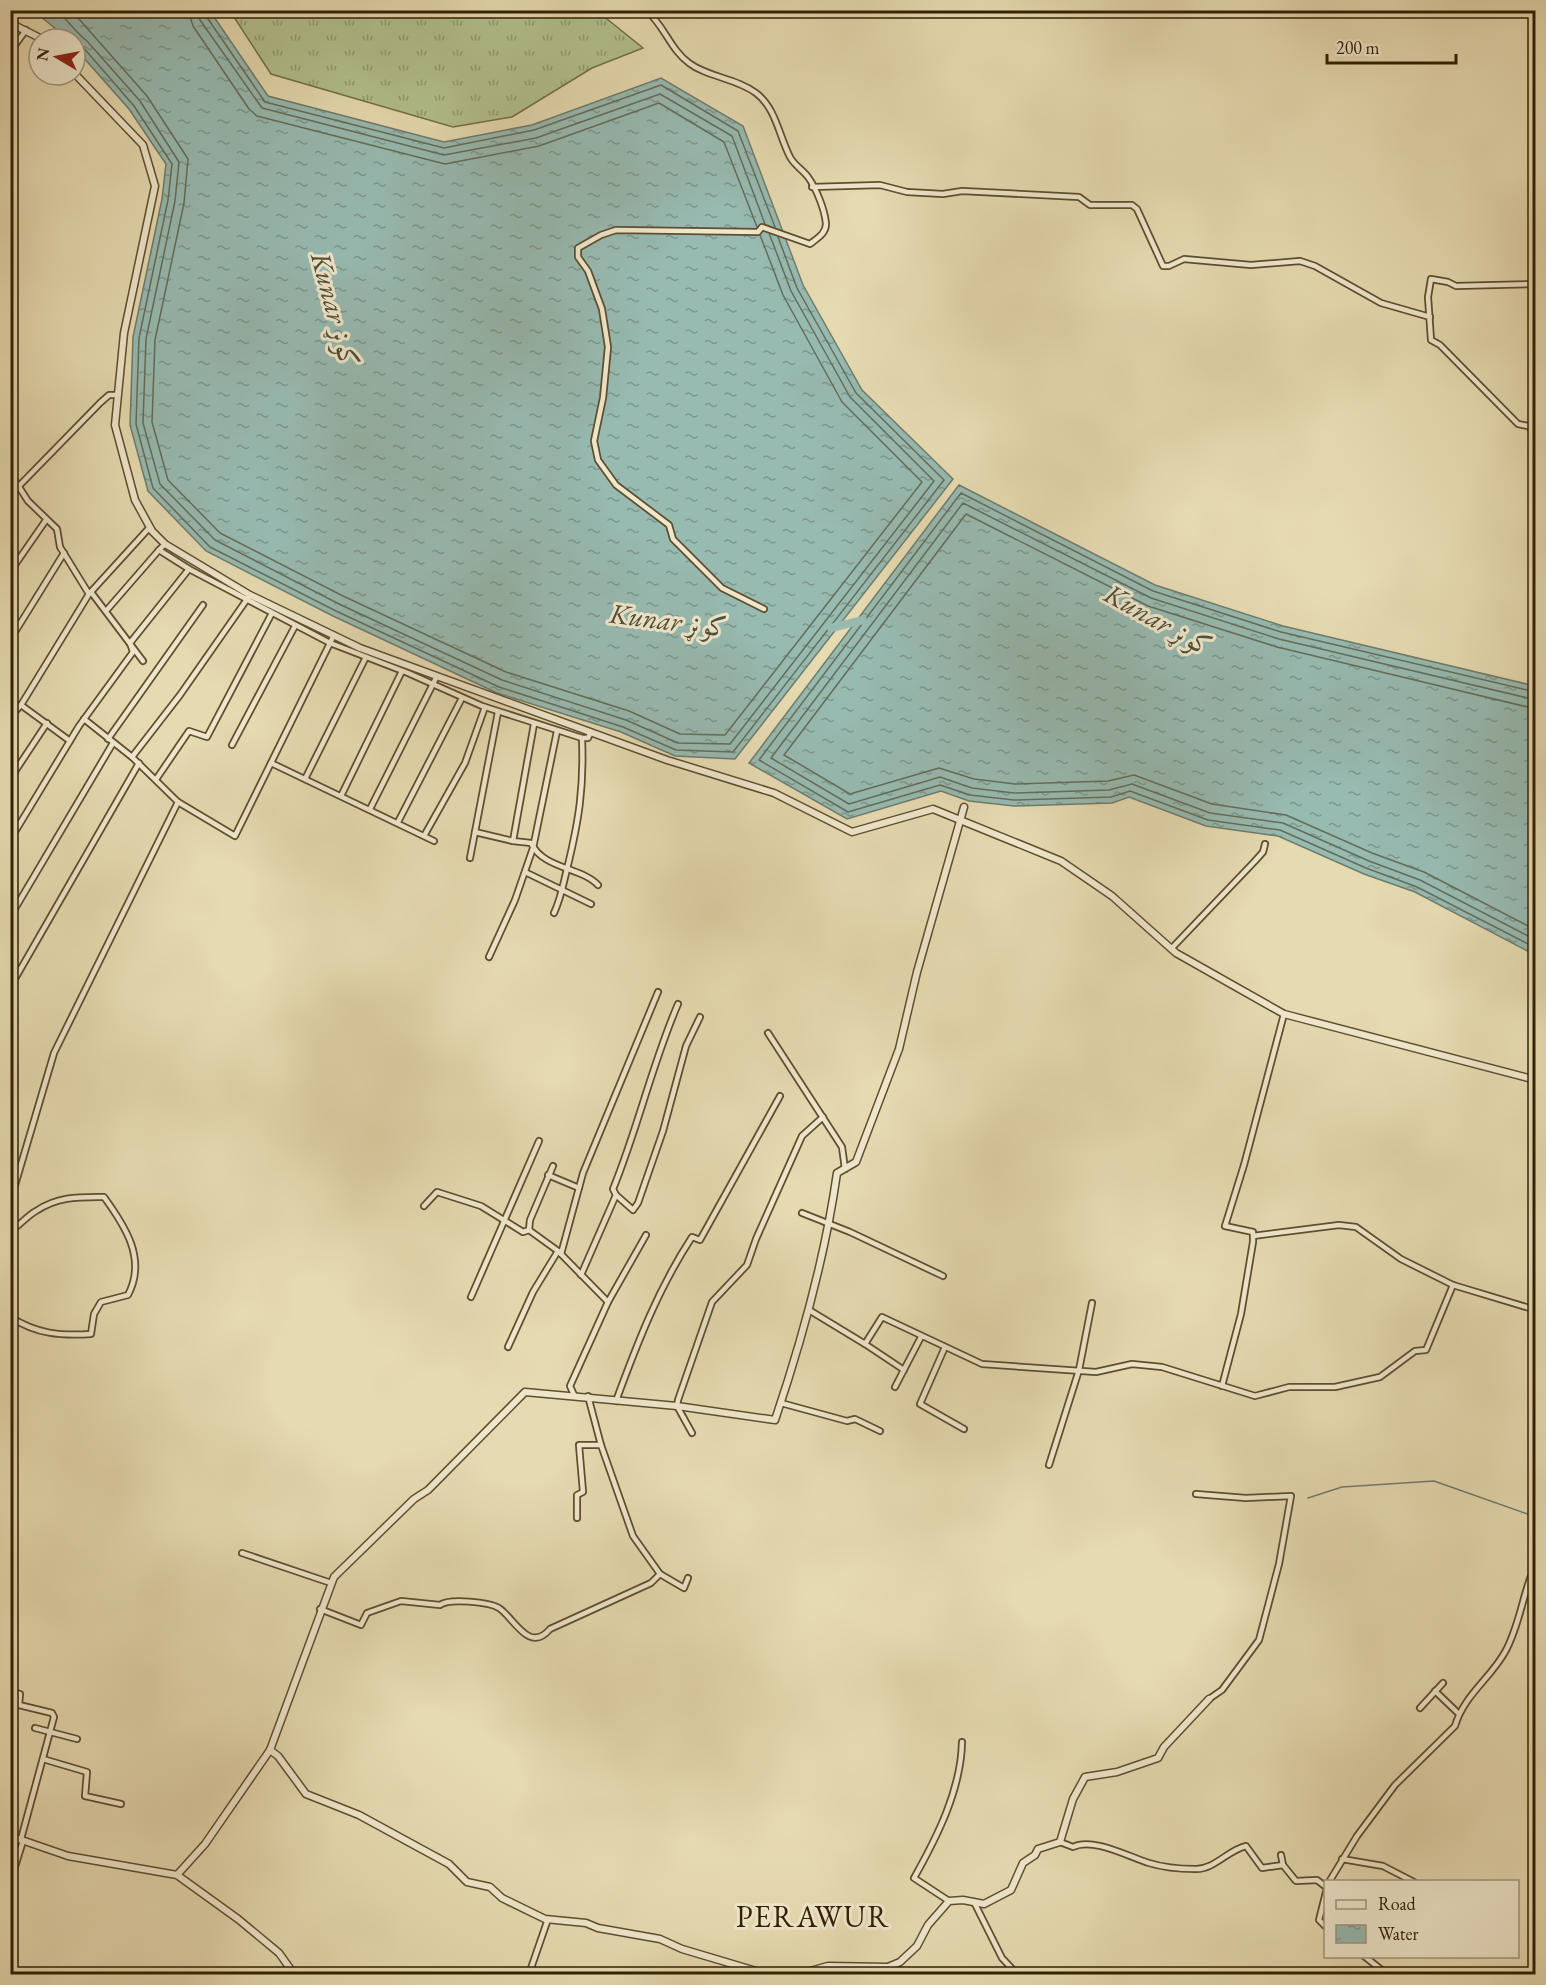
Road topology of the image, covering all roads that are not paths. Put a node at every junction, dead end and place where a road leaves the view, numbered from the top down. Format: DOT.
graph roads {
  1 [pos="646,10"];
  2 [pos="10,23"];
  3 [pos="26,30"];
  4 [pos="10,52"];
  5 [pos="87,87"];
  6 [pos="812,187"];
  7 [pos="1536,284"];
  8 [pos="1430,317"];
  9 [pos="118,394"];
  10 [pos="1536,434"];
  11 [pos="10,473"];
  12 [pos="18,487"];
  13 [pos="46,520"];
  14 [pos="150,527"];
  15 [pos="165,544"];
  16 [pos="159,550"];
  17 [pos="64,553"];
  18 [pos="189,569"];
  19 [pos="10,572"];
  20 [pos="90,593"];
  21 [pos="248,597"];
  22 [pos="203,606"];
  23 [pos="764,609"];
  24 [pos="106,611"];
  25 [pos="272,613"];
  26 [pos="295,626"];
  27 [pos="334,635"];
  28 [pos="10,640"];
  29 [pos="130,643"];
  30 [pos="330,644"];
  31 [pos="366,657"];
  32 [pos="143,661"];
  33 [pos="402,671"];
  34 [pos="437,676"];
  35 [pos="432,685"];
  36 [pos="462,698"];
  37 [pos="21,705"];
  38 [pos="485,707"];
  39 [pos="498,712"];
  40 [pos="10,717"];
  41 [pos="84,719"];
  42 [pos="47,723"];
  43 [pos="534,724"];
  44 [pos="556,730"];
  45 [pos="591,732"];
  46 [pos="582,738"];
  47 [pos="108,739"];
  48 [pos="70,741"];
  49 [pos="113,743"];
  50 [pos="232,745"];
  51 [pos="132,757"];
  52 [pos="271,763"];
  53 [pos="139,764"];
  54 [pos="156,778"];
  55 [pos="10,779"];
  56 [pos="305,779"];
  57 [pos="341,796"];
  58 [pos="178,802"];
  59 [pos="964,807"];
  60 [pos="370,809"];
  61 [pos="960,820"];
  62 [pos="398,822"];
  63 [pos="475,832"];
  64 [pos="424,836"];
  65 [pos="10,840"];
  66 [pos="434,841"];
  67 [pos="513,841"];
  68 [pos="1265,843"];
  69 [pos="533,848"];
  70 [pos="470,858"];
  71 [pos="567,870"];
  72 [pos="525,872"];
  73 [pos="598,885"];
  74 [pos="564,890"];
  75 [pos="591,904"];
  76 [pos="554,913"];
  77 [pos="10,917"];
  78 [pos="1171,949"];
  79 [pos="489,957"];
  80 [pos="16,977"];
  81 [pos="658,992"];
  82 [pos="678,1004"];
  83 [pos="1284,1014"];
  84 [pos="700,1017"];
  85 [pos="768,1033"];
  86 [pos="1536,1080"];
  87 [pos="780,1096"];
  88 [pos="823,1117"];
  89 [pos="539,1141"];
  90 [pos="553,1166"];
  91 [pos="845,1169"];
  92 [pos="548,1175"];
  93 [pos="579,1188"];
  94 [pos="616,1195"];
  95 [pos="10,1202"];
  96 [pos="424,1206"];
  97 [pos="802,1213"];
  98 [pos="504,1222"];
  99 [pos="830,1223"];
  100 [pos="529,1230"];
  101 [pos="10,1232"];
  102 [pos="646,1235"];
  103 [pos="1253,1236"];
  104 [pos="559,1252"];
  105 [pos="580,1275"];
  106 [pos="943,1276"];
  107 [pos="1453,1285"];
  108 [pos="471,1297"];
  109 [pos="608,1302"];
  110 [pos="1092,1303"];
  111 [pos="808,1310"];
  112 [pos="1536,1310"];
  113 [pos="10,1317"];
  114 [pos="921,1337"];
  115 [pos="865,1344"];
  116 [pos="508,1347"];
  117 [pos="945,1347"];
  118 [pos="904,1370"];
  119 [pos="1079,1370"];
  120 [pos="1222,1386"];
  121 [pos="895,1387"];
  122 [pos="574,1395"];
  123 [pos="588,1396"];
  124 [pos="616,1401"];
  125 [pos="781,1403"];
  126 [pos="677,1406"];
  127 [pos="964,1429"];
  128 [pos="880,1431"];
  129 [pos="692,1433"];
  130 [pos="601,1445"];
  131 [pos="1049,1465"];
  132 [pos="1196,1494"];
  133 [pos="577,1518"];
  134 [pos="242,1552"];
  135 [pos="660,1574"];
  136 [pos="1531,1576"];
  137 [pos="688,1578"];
  138 [pos="331,1583"];
  139 [pos="320,1609"];
  140 [pos="1443,1683"];
  141 [pos="10,1690"];
  142 [pos="1435,1691"];
  143 [pos="1209,1699"];
  144 [pos="1420,1708"];
  145 [pos="1459,1714"];
  146 [pos="34,1728"];
  147 [pos="51,1731"];
  148 [pos="77,1739"];
  149 [pos="962,1742"];
  150 [pos="270,1750"];
  151 [pos="43,1759"];
  152 [pos="121,1804"];
  153 [pos="10,1836"];
  154 [pos="22,1840"];
  155 [pos="1060,1842"];
  156 [pos="1281,1855"];
  157 [pos="1342,1859"];
  158 [pos="1284,1865"];
  159 [pos="14,1870"];
  160 [pos="177,1875"];
  161 [pos="1330,1880"];
  162 [pos="1412,1880"];
  163 [pos="1324,1886"];
  164 [pos="949,1901"];
  165 [pos="1324,1901"];
  166 [pos="974,1902"];
  167 [pos="548,1919"];
  168 [pos="1324,1926"];
  169 [pos="1367,1958"];
  170 [pos="1383,1971"];
  171 [pos="294,1974"];
  172 [pos="530,1974"];
  173 [pos="766,1974"];
  174 [pos="800,1974"];
  175 [pos="1017,1974"];
  1 -- 6 [label="street"];
  2 -- 3 [label="street"];
  3 -- 4 [label="street"];
  5 -- 9 [label="street"];
  6 -- 8 [label="street"];
  6 -- 23 [label="street"];
  7 -- 8 [label="street"];
  8 -- 10 [label="street"];
  9 -- 12 [label="street"];
  9 -- 14 [label="street"];
  11 -- 12 [label="street"];
  12 -- 13 [label="street"];
  13 -- 17 [label="street"];
  13 -- 19 [label="street"];
  14 -- 15 [label="street"];
  14 -- 20 [label="street"];
  15 -- 16 [label="street"];
  15 -- 21 [label="street"];
  16 -- 18 [label="street"];
  16 -- 24 [label="street"];
  17 -- 20 [label="street"];
  17 -- 28 [label="street"];
  18 -- 21 [label="street"];
  18 -- 29 [label="street"];
  20 -- 24 [label="street"];
  20 -- 37 [label="street"];
  21 -- 25 [label="street"];
  21 -- 27 [label="street"];
  21 -- 51 [label="street"];
  22 -- 47 [label="street"];
  24 -- 29 [label="street"];
  25 -- 26 [label="street"];
  25 -- 54 [label="street"];
  26 -- 30 [label="street"];
  26 -- 50 [label="street"];
  27 -- 30 [label="street"];
  27 -- 34 [label="street"];
  29 -- 32 [label="street"];
  29 -- 41 [label="street"];
  30 -- 31 [label="street"];
  30 -- 52 [label="street"];
  31 -- 33 [label="street"];
  31 -- 56 [label="street"];
  33 -- 35 [label="street"];
  33 -- 57 [label="street"];
  34 -- 35 [label="street"];
  34 -- 45 [label="street"];
  35 -- 36 [label="street"];
  35 -- 60 [label="street"];
  36 -- 38 [label="street"];
  36 -- 62 [label="street"];
  37 -- 40 [label="street"];
  37 -- 42 [label="street"];
  38 -- 39 [label="street"];
  38 -- 64 [label="street"];
  39 -- 43 [label="street"];
  39 -- 63 [label="street"];
  41 -- 47 [label="street"];
  41 -- 48 [label="street"];
  42 -- 48 [label="street"];
  42 -- 55 [label="street"];
  43 -- 44 [label="street"];
  43 -- 67 [label="street"];
  44 -- 46 [label="street"];
  44 -- 69 [label="street"];
  45 -- 46 [label="street"];
  45 -- 61 [label="street"];
  46 -- 71 [label="street"];
  47 -- 49 [label="street"];
  48 -- 65 [label="street"];
  49 -- 51 [label="street"];
  49 -- 77 [label="street"];
  51 -- 53 [label="street"];
  52 -- 56 [label="street"];
  52 -- 58 [label="street"];
  53 -- 54 [label="street"];
  53 -- 80 [label="street"];
  54 -- 58 [label="street"];
  56 -- 57 [label="street"];
  57 -- 60 [label="street"];
  58 -- 95 [label="street"];
  59 -- 61 [label="street"];
  60 -- 62 [label="street"];
  61 -- 78 [label="street"];
  61 -- 91 [label="street"];
  62 -- 64 [label="street"];
  63 -- 67 [label="street"];
  63 -- 70 [label="street"];
  64 -- 66 [label="street"];
  67 -- 69 [label="street"];
  68 -- 78 [label="street"];
  69 -- 71 [label="street"];
  69 -- 72 [label="street"];
  71 -- 73 [label="street"];
  71 -- 74 [label="street"];
  72 -- 74 [label="street"];
  72 -- 79 [label="street"];
  74 -- 75 [label="street"];
  74 -- 76 [label="street"];
  78 -- 83 [label="street"];
  81 -- 93 [label="street"];
  82 -- 94 [label="street"];
  83 -- 86 [label="street"];
  83 -- 103 [label="street"];
  84 -- 94 [label="street"];
  85 -- 88 [label="street"];
  87 -- 124 [label="street"];
  88 -- 91 [label="street"];
  88 -- 126 [label="street"];
  89 -- 98 [label="street"];
  90 -- 92 [label="street"];
  91 -- 99 [label="street"];
  92 -- 93 [label="street"];
  92 -- 100 [label="street"];
  93 -- 104 [label="street"];
  94 -- 105 [label="street"];
  96 -- 98 [label="street"];
  97 -- 99 [label="street"];
  98 -- 100 [label="street"];
  98 -- 108 [label="street"];
  99 -- 106 [label="street"];
  99 -- 111 [label="street"];
  100 -- 104 [label="street"];
  101 -- 113 [label="street"];
  102 -- 109 [label="street"];
  103 -- 107 [label="street"];
  103 -- 120 [label="street"];
  104 -- 105 [label="street"];
  104 -- 116 [label="street"];
  105 -- 109 [label="street"];
  107 -- 112 [label="street"];
  107 -- 120 [label="street"];
  109 -- 122 [label="street"];
  110 -- 119 [label="street"];
  111 -- 115 [label="street"];
  111 -- 125 [label="street"];
  114 -- 115 [label="street"];
  114 -- 117 [label="street"];
  114 -- 118 [label="street"];
  115 -- 118 [label="street"];
  117 -- 119 [label="street"];
  117 -- 127 [label="street"];
  118 -- 121 [label="street"];
  119 -- 120 [label="street"];
  119 -- 131 [label="street"];
  122 -- 123 [label="street"];
  122 -- 138 [label="street"];
  123 -- 124 [label="street"];
  123 -- 130 [label="street"];
  124 -- 126 [label="street"];
  125 -- 126 [label="street"];
  125 -- 128 [label="street"];
  126 -- 129 [label="street"];
  130 -- 133 [label="street"];
  130 -- 135 [label="street"];
  132 -- 143 [label="street"];
  134 -- 138 [label="street"];
  135 -- 137 [label="street"];
  135 -- 139 [label="street"];
  136 -- 145 [label="street"];
  138 -- 139 [label="street"];
  139 -- 150 [label="street"];
  140 -- 142 [label="street"];
  141 -- 147 [label="street"];
  142 -- 144 [label="street"];
  142 -- 145 [label="street"];
  143 -- 155 [label="street"];
  145 -- 157 [label="street"];
  146 -- 147 [label="street"];
  147 -- 148 [label="street"];
  147 -- 151 [label="street"];
  149 -- 164 [label="street"];
  150 -- 160 [label="street"];
  150 -- 167 [label="street"];
  151 -- 152 [label="street"];
  151 -- 154 [label="street"];
  153 -- 154 [label="street"];
  154 -- 159 [label="street"];
  154 -- 160 [label="street"];
  155 -- 158 [label="street"];
  155 -- 166 [label="street"];
  156 -- 158 [label="street"];
  157 -- 161 [label="street"];
  157 -- 162 [label="street"];
  158 -- 163 [label="street"];
  160 -- 171 [label="street"];
  164 -- 166 [label="street"];
  164 -- 174 [label="street"];
  165 -- 168 [label="street"];
  166 -- 175 [label="street"];
  167 -- 172 [label="street"];
  167 -- 173 [label="street"];
  169 -- 170 [label="street"];
}
